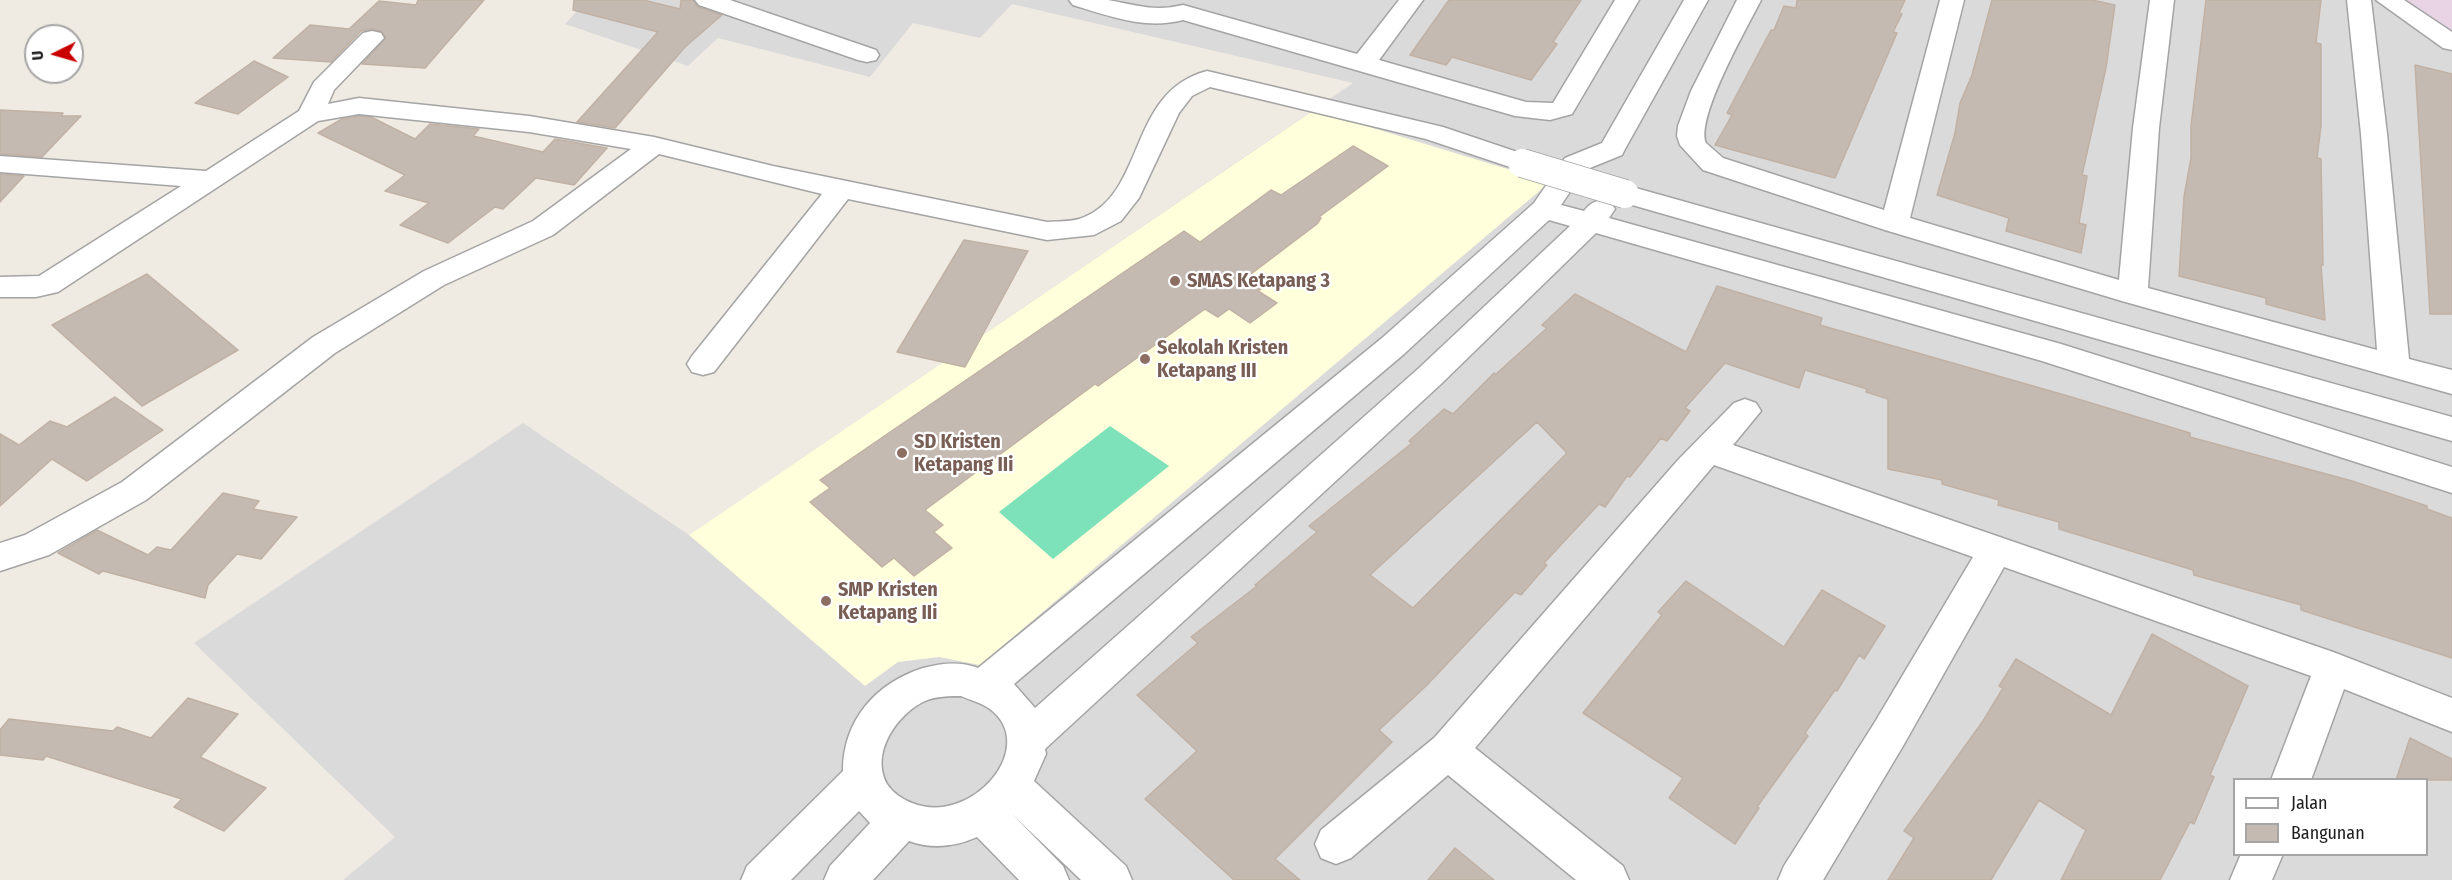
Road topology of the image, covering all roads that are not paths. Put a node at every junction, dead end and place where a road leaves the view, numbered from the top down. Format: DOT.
graph roads {
  1 [pos="707,0"];
  2 [pos="1081,0"];
  3 [pos="1411,0"];
  4 [pos="1627,0"];
  5 [pos="1696,0"];
  6 [pos="1749,0"];
  7 [pos="1952,0"];
  8 [pos="2161,0"];
  9 [pos="2359,0"];
  10 [pos="2388,0"];
  11 [pos="1189,6"];
  12 [pos="372,38"];
  13 [pos="2452,43"];
  14 [pos="867,55"];
  15 [pos="1363,64"];
  16 [pos="310,115"];
  17 [pos="654,145"];
  18 [pos="1612,149"];
  19 [pos="0,164"];
  20 [pos="211,180"];
  21 [pos="842,188"];
  22 [pos="1544,209"];
  23 [pos="1590,223"];
  24 [pos="1895,223"];
  25 [pos="0,287"];
  26 [pos="2133,294"];
  27 [pos="703,364"];
  28 [pos="2394,366"];
  29 [pos="2452,382"];
  30 [pos="1745,411"];
  31 [pos="2452,429"];
  32 [pos="1710,450"];
  33 [pos="2452,480"];
  34 [pos="1996,549"];
  35 [pos="0,557"];
  36 [pos="2333,668"];
  37 [pos="987,684"];
  38 [pos="2452,714"];
  39 [pos="1027,740"];
  40 [pos="1448,752"];
  41 [pos="2292,778"];
  42 [pos="863,779"];
  43 [pos="1013,788"];
  44 [pos="983,814"];
  45 [pos="900,821"];
  46 [pos="1336,844"];
  47 [pos="2262,856"];
  48 [pos="762,880"];
  49 [pos="845,880"];
  50 [pos="1048,880"];
  51 [pos="1111,880"];
  52 [pos="1608,880"];
  53 [pos="1799,880"];
  54 [pos="2252,880"];
  1 -- 14 [label="street"];
  2 -- 11 [label="street"];
  3 -- 15 [label="street"];
  4 -- 15 [label="street"];
  5 -- 18 [label="street"];
  6 -- 24 [label="street"];
  7 -- 24 [label="street"];
  8 -- 26 [label="street"];
  9 -- 28 [label="street"];
  10 -- 13 [label="street"];
  11 -- 15 [label="street"];
  12 -- 16 [label="street"];
  16 -- 17 [label="street"];
  16 -- 20 [label="street"];
  17 -- 21 [label="street"];
  17 -- 35 [label="street"];
  18 -- 22 [label="street"];
  18 -- 23 [label="street"];
  19 -- 20 [label="street"];
  20 -- 25 [label="street"];
  21 -- 27 [label="street"];
  21 -- 31 [label="street, bridge"];
  22 -- 23 [label="street"];
  22 -- 37 [label="street"];
  23 -- 33 [label="street"];
  23 -- 39 [label="street"];
  24 -- 26 [label="street"];
  26 -- 28 [label="street"];
  28 -- 29 [label="street"];
  30 -- 32 [label="street"];
  32 -- 34 [label="street"];
  32 -- 40 [label="street"];
  34 -- 36 [label="street"];
  34 -- 53 [label="street"];
  36 -- 38 [label="street"];
  36 -- 41 [label="street"];
  37 -- 39 [label="street"];
  37 -- 42 [label="street"];
  39 -- 43 [label="street"];
  40 -- 46 [label="street"];
  40 -- 52 [label="street"];
  42 -- 45 [label="street"];
  42 -- 48 [label="street"];
  43 -- 44 [label="street"];
  43 -- 51 [label="street"];
  44 -- 45 [label="street"];
  44 -- 50 [label="street"];
  45 -- 49 [label="street"];
  47 -- 54 [label="street"];
}
